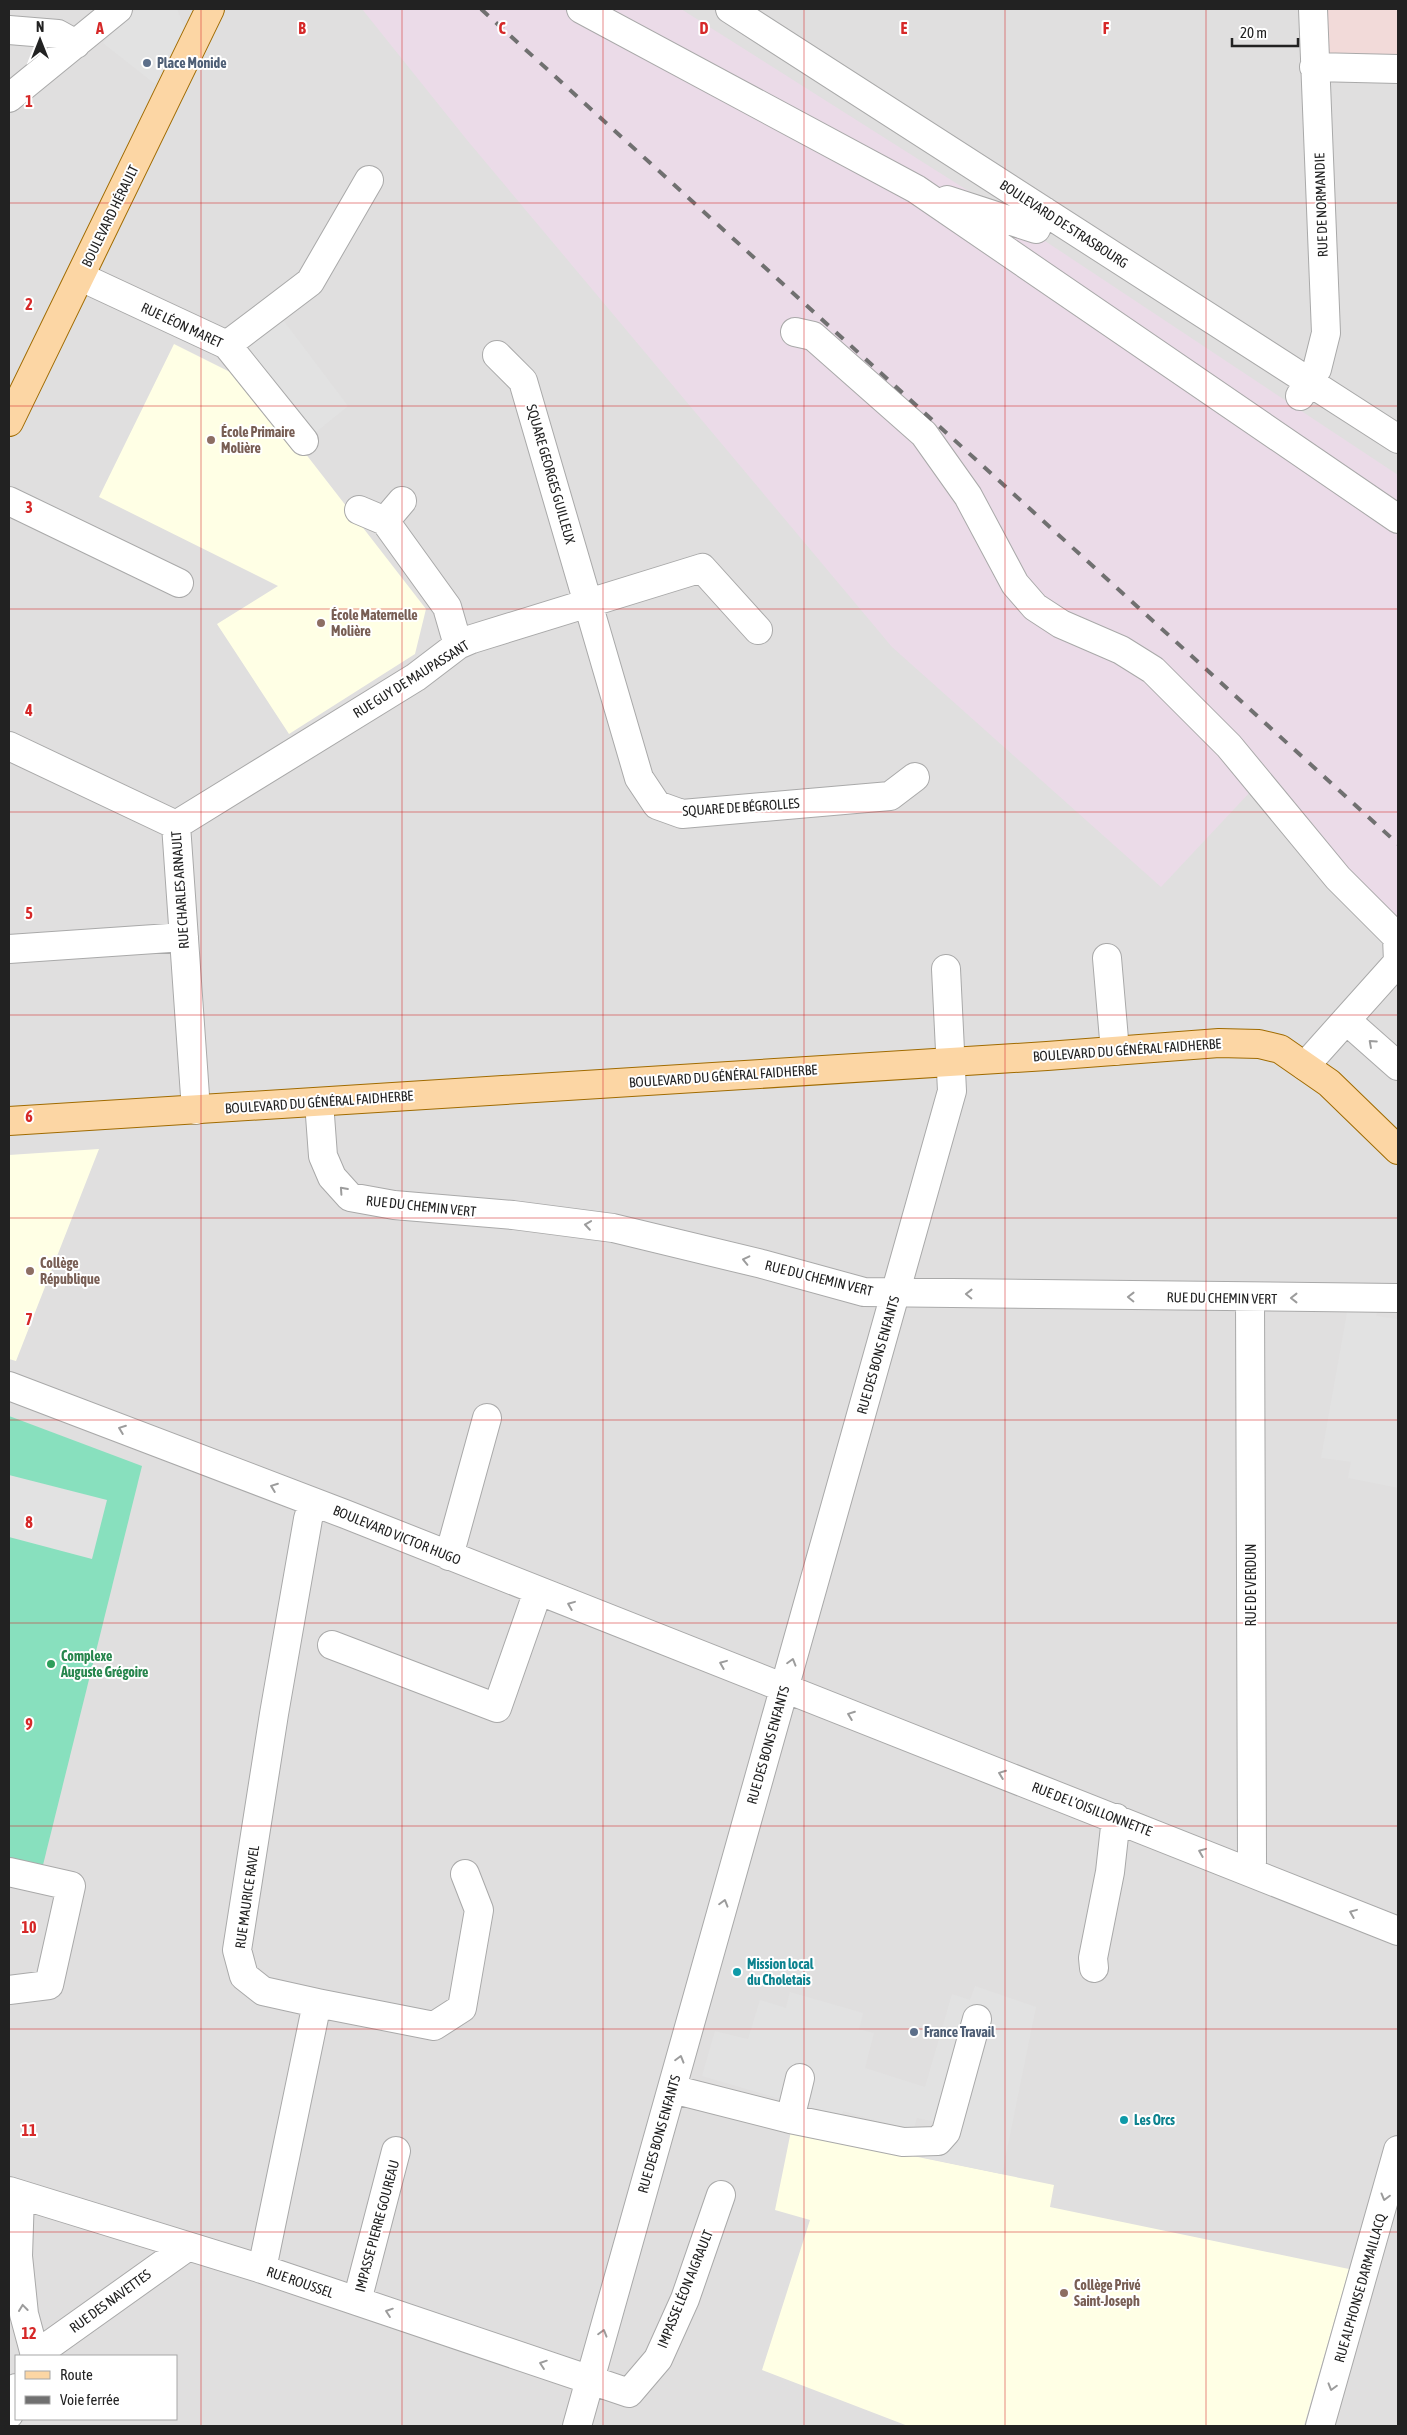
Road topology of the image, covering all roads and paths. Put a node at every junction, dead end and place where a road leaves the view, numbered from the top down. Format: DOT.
graph roads {
  1 [pos="118,9"];
  2 [pos="581,9"];
  3 [pos="730,9"];
  4 [pos="1313,9"];
  5 [pos="204,11"];
  6 [pos="9,30"];
  7 [pos="76,44"];
  8 [pos="1314,67"];
  9 [pos="1398,69"];
  10 [pos="9,98"];
  11 [pos="369,180"];
  12 [pos="916,190"];
  13 [pos="1044,211"];
  14 [pos="80,277"];
  15 [pos="795,332"];
  16 [pos="228,346"];
  17 [pos="497,355"];
  18 [pos="1305,389"];
  19 [pos="9,422"];
  20 [pos="1398,439"];
  21 [pos="304,440"];
  22 [pos="402,501"];
  23 [pos="9,502"];
  24 [pos="359,510"];
  25 [pos="1398,519"];
  26 [pos="385,521"];
  27 [pos="179,583"];
  28 [pos="589,602"];
  29 [pos="758,630"];
  30 [pos="458,645"];
  31 [pos="9,746"];
  32 [pos="915,777"];
  33 [pos="176,825"];
  34 [pos="184,937"];
  35 [pos="9,949"];
  36 [pos="1107,958"];
  37 [pos="946,969"];
  38 [pos="1346,1020"];
  39 [pos="1115,1051"];
  40 [pos="952,1062"];
  41 [pos="1305,1066"];
  42 [pos="1398,1066"];
  43 [pos="319,1102"];
  44 [pos="196,1110"];
  45 [pos="9,1121"];
  46 [pos="1398,1150"];
  47 [pos="896,1294"];
  48 [pos="1250,1298"];
  49 [pos="1398,1298"];
  50 [pos="9,1386"];
  51 [pos="487,1418"];
  52 [pos="313,1502"];
  53 [pos="449,1556"];
  54 [pos="538,1592"];
  55 [pos="332,1645"];
  56 [pos="784,1689"];
  57 [pos="1116,1818"];
  58 [pos="1249,1870"];
  59 [pos="9,1872"];
  60 [pos="465,1874"];
  61 [pos="1398,1931"];
  62 [pos="1094,1968"];
  63 [pos="9,1990"];
  64 [pos="317,2002"];
  65 [pos="976,2019"];
  66 [pos="800,2078"];
  67 [pos="672,2089"];
  68 [pos="790,2119"];
  69 [pos="396,2151"];
  70 [pos="1398,2151"];
  71 [pos="15,2193"];
  72 [pos="721,2195"];
  73 [pos="187,2247"];
  74 [pos="262,2269"];
  75 [pos="357,2301"];
  76 [pos="35,2355"];
  77 [pos="36,2355"];
  78 [pos="589,2380"];
  79 [pos="15,2392"];
  80 [pos="9,2414"];
  81 [pos="577,2426"];
  82 [pos="1320,2426"];
  1 -- 7 [label="street"];
  2 -- 12 [label="street"];
  3 -- 13 [label="street, BOULEVARD DE STRASBOURG"];
  4 -- 8 [label="street, RUE DE NORMANDIE"];
  5 -- 14 [label="main road, BOULEVARD HÉRAULT"];
  6 -- 7 [label="street"];
  7 -- 10 [label="street"];
  8 -- 9 [label="street"];
  8 -- 18 [label="street, RUE DE NORMANDIE"];
  11 -- 16 [label="street"];
  12 -- 13 [label="street"];
  12 -- 25 [label="street"];
  13 -- 18 [label="street, BOULEVARD DE STRASBOURG"];
  14 -- 16 [label="street, RUE LÉON MARET"];
  14 -- 19 [label="main road, BOULEVARD HÉRAULT"];
  15 -- 38 [label="street"];
  16 -- 21 [label="street, RUE LÉON MARET"];
  17 -- 28 [label="street, SQUARE GEORGES GUILLEUX"];
  18 -- 20 [label="street, BOULEVARD DE STRASBOURG"];
  22 -- 26 [label="street"];
  23 -- 27 [label="street"];
  24 -- 26 [label="street"];
  26 -- 30 [label="street"];
  28 -- 29 [label="street, RUE GUY DE MAUPASSANT"];
  28 -- 30 [label="street, RUE GUY DE MAUPASSANT"];
  28 -- 32 [label="street, SQUARE DE BÉGROLLES"];
  30 -- 33 [label="street, RUE GUY DE MAUPASSANT"];
  31 -- 33 [label="street, RUE CHARLES ARNAULT"];
  33 -- 34 [label="street, RUE CHARLES ARNAULT"];
  34 -- 35 [label="street"];
  34 -- 44 [label="street, RUE CHARLES ARNAULT"];
  36 -- 39 [label="street"];
  37 -- 40 [label="street, RUE DES BONS ENFANTS"];
  38 -- 41 [label="street"];
  42 -- 38 [label="street, one-way"];
  39 -- 40 [label="main road, BOULEVARD DU GÉNÉRAL FAIDHERBE"];
  39 -- 41 [label="main road, BOULEVARD DU GÉNÉRAL FAIDHERBE"];
  40 -- 43 [label="main road, BOULEVARD DU GÉNÉRAL FAIDHERBE"];
  40 -- 47 [label="street, RUE DES BONS ENFANTS"];
  41 -- 46 [label="main road, BOULEVARD DU GÉNÉRAL FAIDHERBE"];
  43 -- 44 [label="main road, BOULEVARD DU GÉNÉRAL FAIDHERBE"];
  47 -- 43 [label="street, RUE DU CHEMIN VERT, one-way"];
  44 -- 45 [label="main road, BOULEVARD DU GÉNÉRAL FAIDHERBE"];
  48 -- 47 [label="street, RUE DU CHEMIN VERT, one-way"];
  56 -- 47 [label="street, RUE DES BONS ENFANTS, one-way"];
  49 -- 48 [label="street, RUE DU CHEMIN VERT, one-way"];
  48 -- 58 [label="street, RUE DE VERDUN"];
  52 -- 50 [label="street, BOULEVARD VICTOR HUGO, one-way"];
  51 -- 53 [label="street"];
  52 -- 53 [label="street, BOULEVARD VICTOR HUGO"];
  52 -- 64 [label="street, RUE MAURICE RAVEL"];
  53 -- 54 [label="street, BOULEVARD VICTOR HUGO"];
  54 -- 55 [label="street"];
  56 -- 54 [label="street, BOULEVARD VICTOR HUGO, one-way"];
  57 -- 56 [label="street, RUE DE L’OISILLONNETTE, one-way"];
  67 -- 56 [label="street, RUE DES BONS ENFANTS, one-way"];
  58 -- 57 [label="street, RUE DE L’OISILLONNETTE, one-way"];
  57 -- 62 [label="street"];
  61 -- 58 [label="street, RUE DE L’OISILLONNETTE, one-way"];
  59 -- 63 [label="street"];
  60 -- 64 [label="street, RUE MAURICE RAVEL"];
  64 -- 74 [label="street"];
  65 -- 68 [label="street"];
  66 -- 68 [label="street"];
  67 -- 68 [label="street"];
  78 -- 67 [label="street, RUE DES BONS ENFANTS, one-way"];
  69 -- 75 [label="street, IMPASSE PIERRE GOUREAU"];
  70 -- 82 [label="street, RUE ALPHONSE DARMAILLACQ, one-way"];
  71 -- 73 [label="street, RUE ROUSSEL"];
  76 -- 71 [label="street, one-way"];
  72 -- 78 [label="street, IMPASSE LÉON AIGRAULT"];
  73 -- 74 [label="street, RUE ROUSSEL"];
  73 -- 77 [label="street, RUE DES NAVETTES"];
  74 -- 75 [label="street, RUE ROUSSEL"];
  78 -- 75 [label="street, RUE ROUSSEL, one-way"];
  78 -- 81 [label="street, RUE DES BONS ENFANTS"];
  79 -- 80 [label="street"];
}
